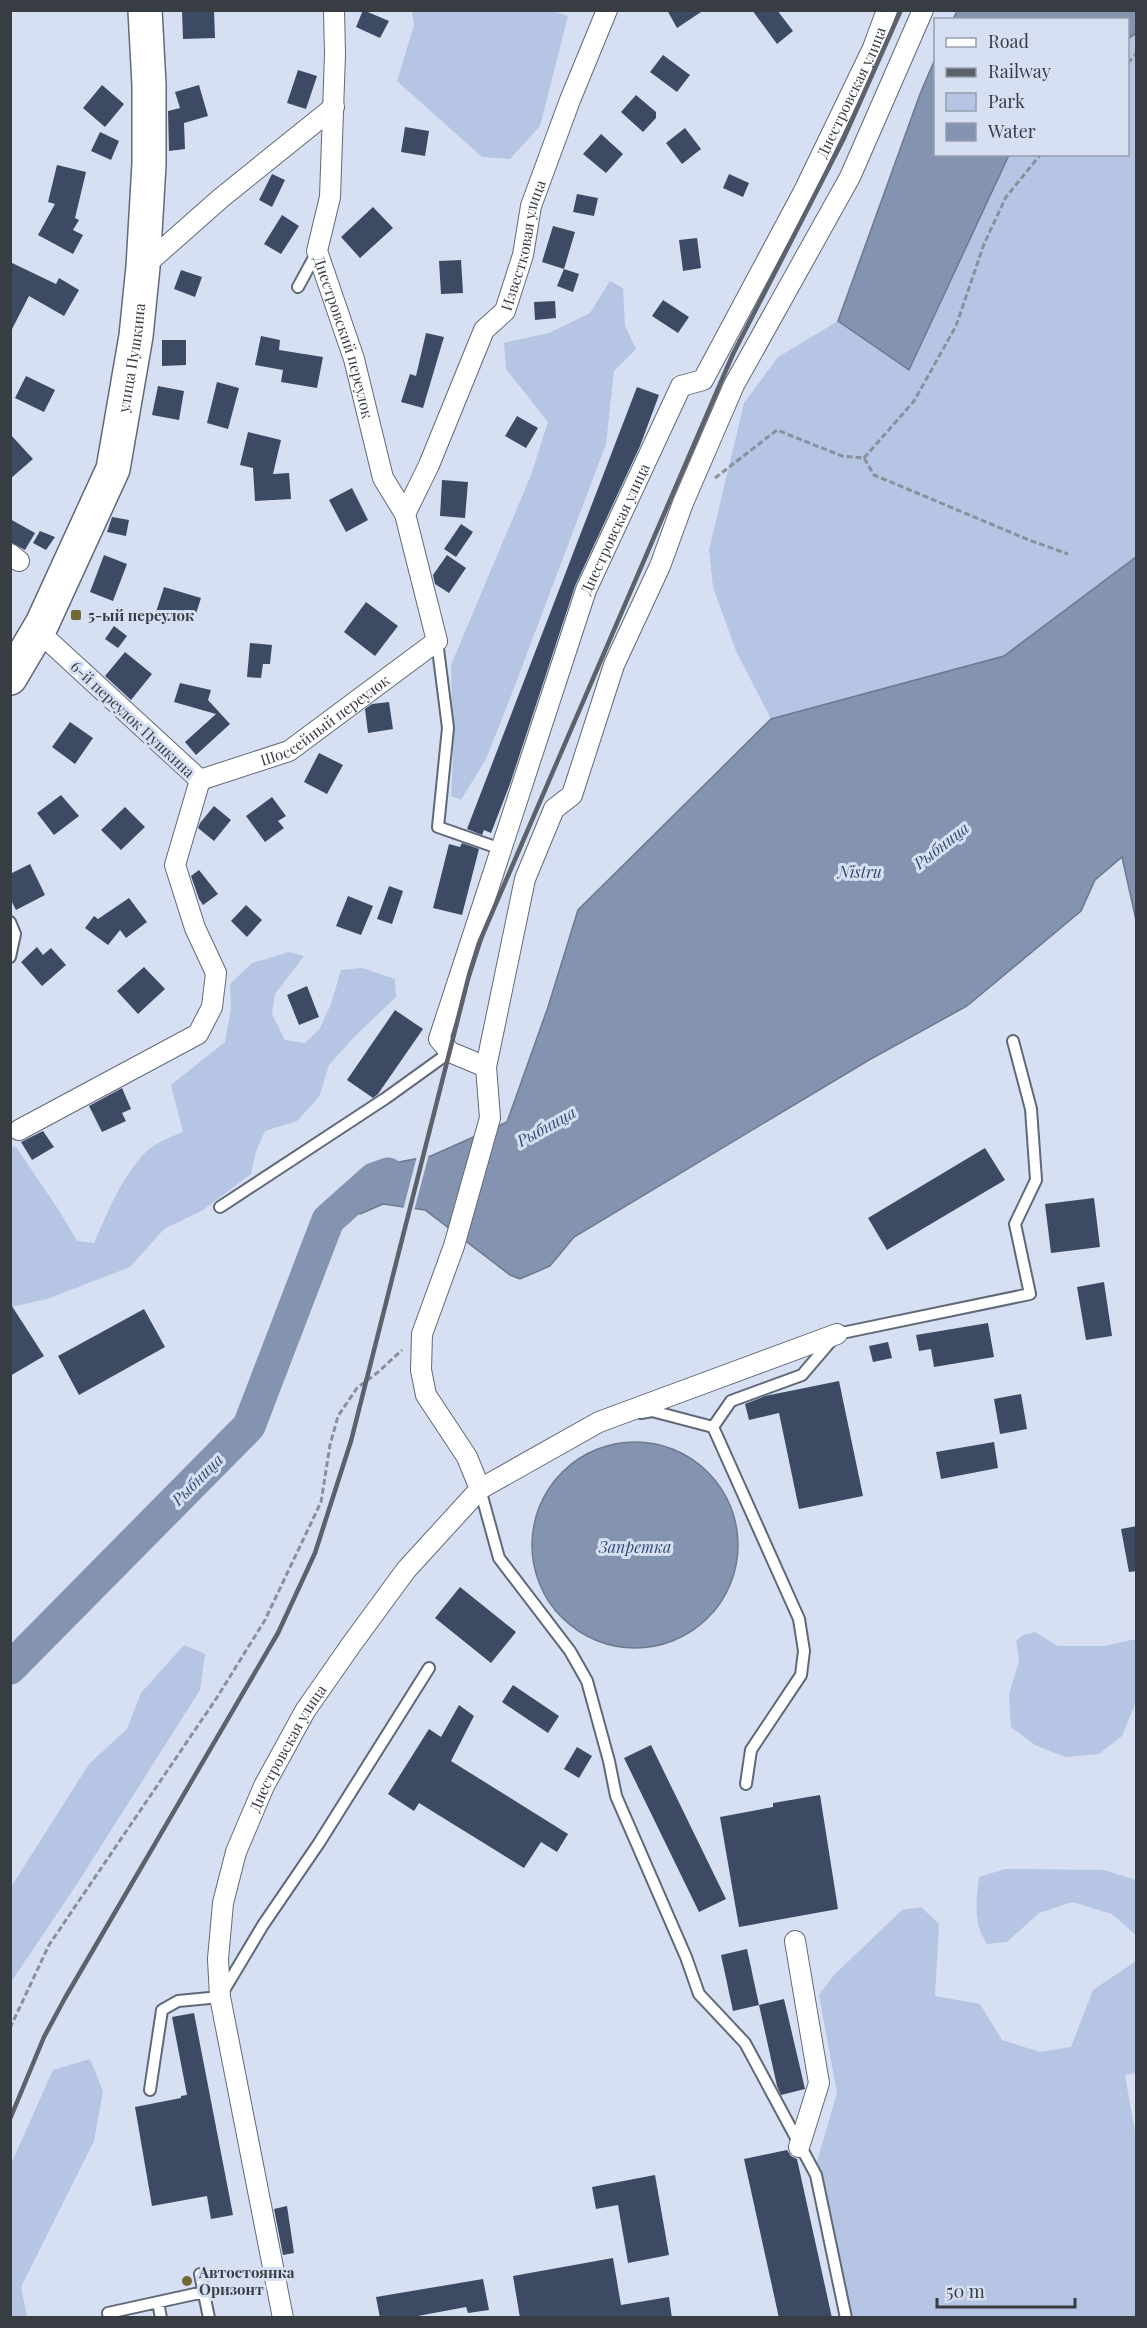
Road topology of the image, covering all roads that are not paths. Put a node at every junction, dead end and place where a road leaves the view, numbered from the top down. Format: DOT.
graph roads {
  1 [pos="145,10"];
  2 [pos="334,10"];
  3 [pos="607,10"];
  4 [pos="887,10"];
  5 [pos="923,10"];
  6 [pos="334,107"];
  7 [pos="317,251"];
  8 [pos="143,267"];
  9 [pos="298,287"];
  10 [pos="405,514"];
  11 [pos="38,631"];
  12 [pos="437,641"];
  13 [pos="10,678"];
  14 [pos="200,780"];
  15 [pos="501,849"];
  16 [pos="10,922"];
  17 [pos="10,957"];
  18 [pos="1013,1041"];
  19 [pos="450,1052"];
  20 [pos="486,1067"];
  21 [pos="20,1130"];
  22 [pos="220,1208"];
  23 [pos="837,1334"];
  24 [pos="599,1422"];
  25 [pos="713,1427"];
  26 [pos="480,1489"];
  27 [pos="429,1668"];
  28 [pos="746,1784"];
  29 [pos="795,1941"];
  30 [pos="220,1997"];
  31 [pos="150,2090"];
  32 [pos="799,2147"];
  33 [pos="200,2274"];
  34 [pos="204,2292"];
  35 [pos="158,2302"];
  36 [pos="109,2318"];
  37 [pos="161,2318"];
  38 [pos="209,2318"];
  39 [pos="284,2318"];
  40 [pos="846,2318"];
  1 -- 8 [label="highway, улица Пушкина"];
  2 -- 6 [label="street, Днестровский переулок"];
  3 -- 10 [label="street, Известковая улица"];
  4 -- 15 [label="street, Днестровская улица"];
  5 -- 20 [label="street"];
  6 -- 7 [label="street, Днестровский переулок"];
  6 -- 8 [label="street"];
  7 -- 9 [label="lane"];
  7 -- 10 [label="street, Днестровский переулок"];
  8 -- 11 [label="highway, улица Пушкина"];
  10 -- 12 [label="street"];
  11 -- 13 [label="highway, улица Пушкина"];
  11 -- 14 [label="street, 6-й переулок Пушкина"];
  12 -- 14 [label="street, Шоссейный переулок"];
  12 -- 15 [label="lane"];
  14 -- 21 [label="street, 6-й переулок Пушкина"];
  15 -- 19 [label="street, Днестровская улица"];
  16 -- 17 [label="lane"];
  18 -- 23 [label="lane"];
  19 -- 20 [label="street"];
  19 -- 22 [label="lane"];
  20 -- 26 [label="street"];
  23 -- 24 [label="street, Днестровская улица"];
  23 -- 25 [label="lane"];
  24 -- 25 [label="lane"];
  24 -- 26 [label="street, Днестровская улица"];
  25 -- 28 [label="lane"];
  26 -- 30 [label="street, Днестровская улица"];
  26 -- 32 [label="lane"];
  27 -- 30 [label="lane"];
  29 -- 32 [label="street"];
  30 -- 31 [label="lane"];
  30 -- 39 [label="street, Днестровская улица"];
  32 -- 40 [label="lane"];
  33 -- 34 [label="lane"];
  34 -- 35 [label="lane"];
  34 -- 38 [label="lane"];
  35 -- 36 [label="lane"];
  35 -- 37 [label="lane"];
}
